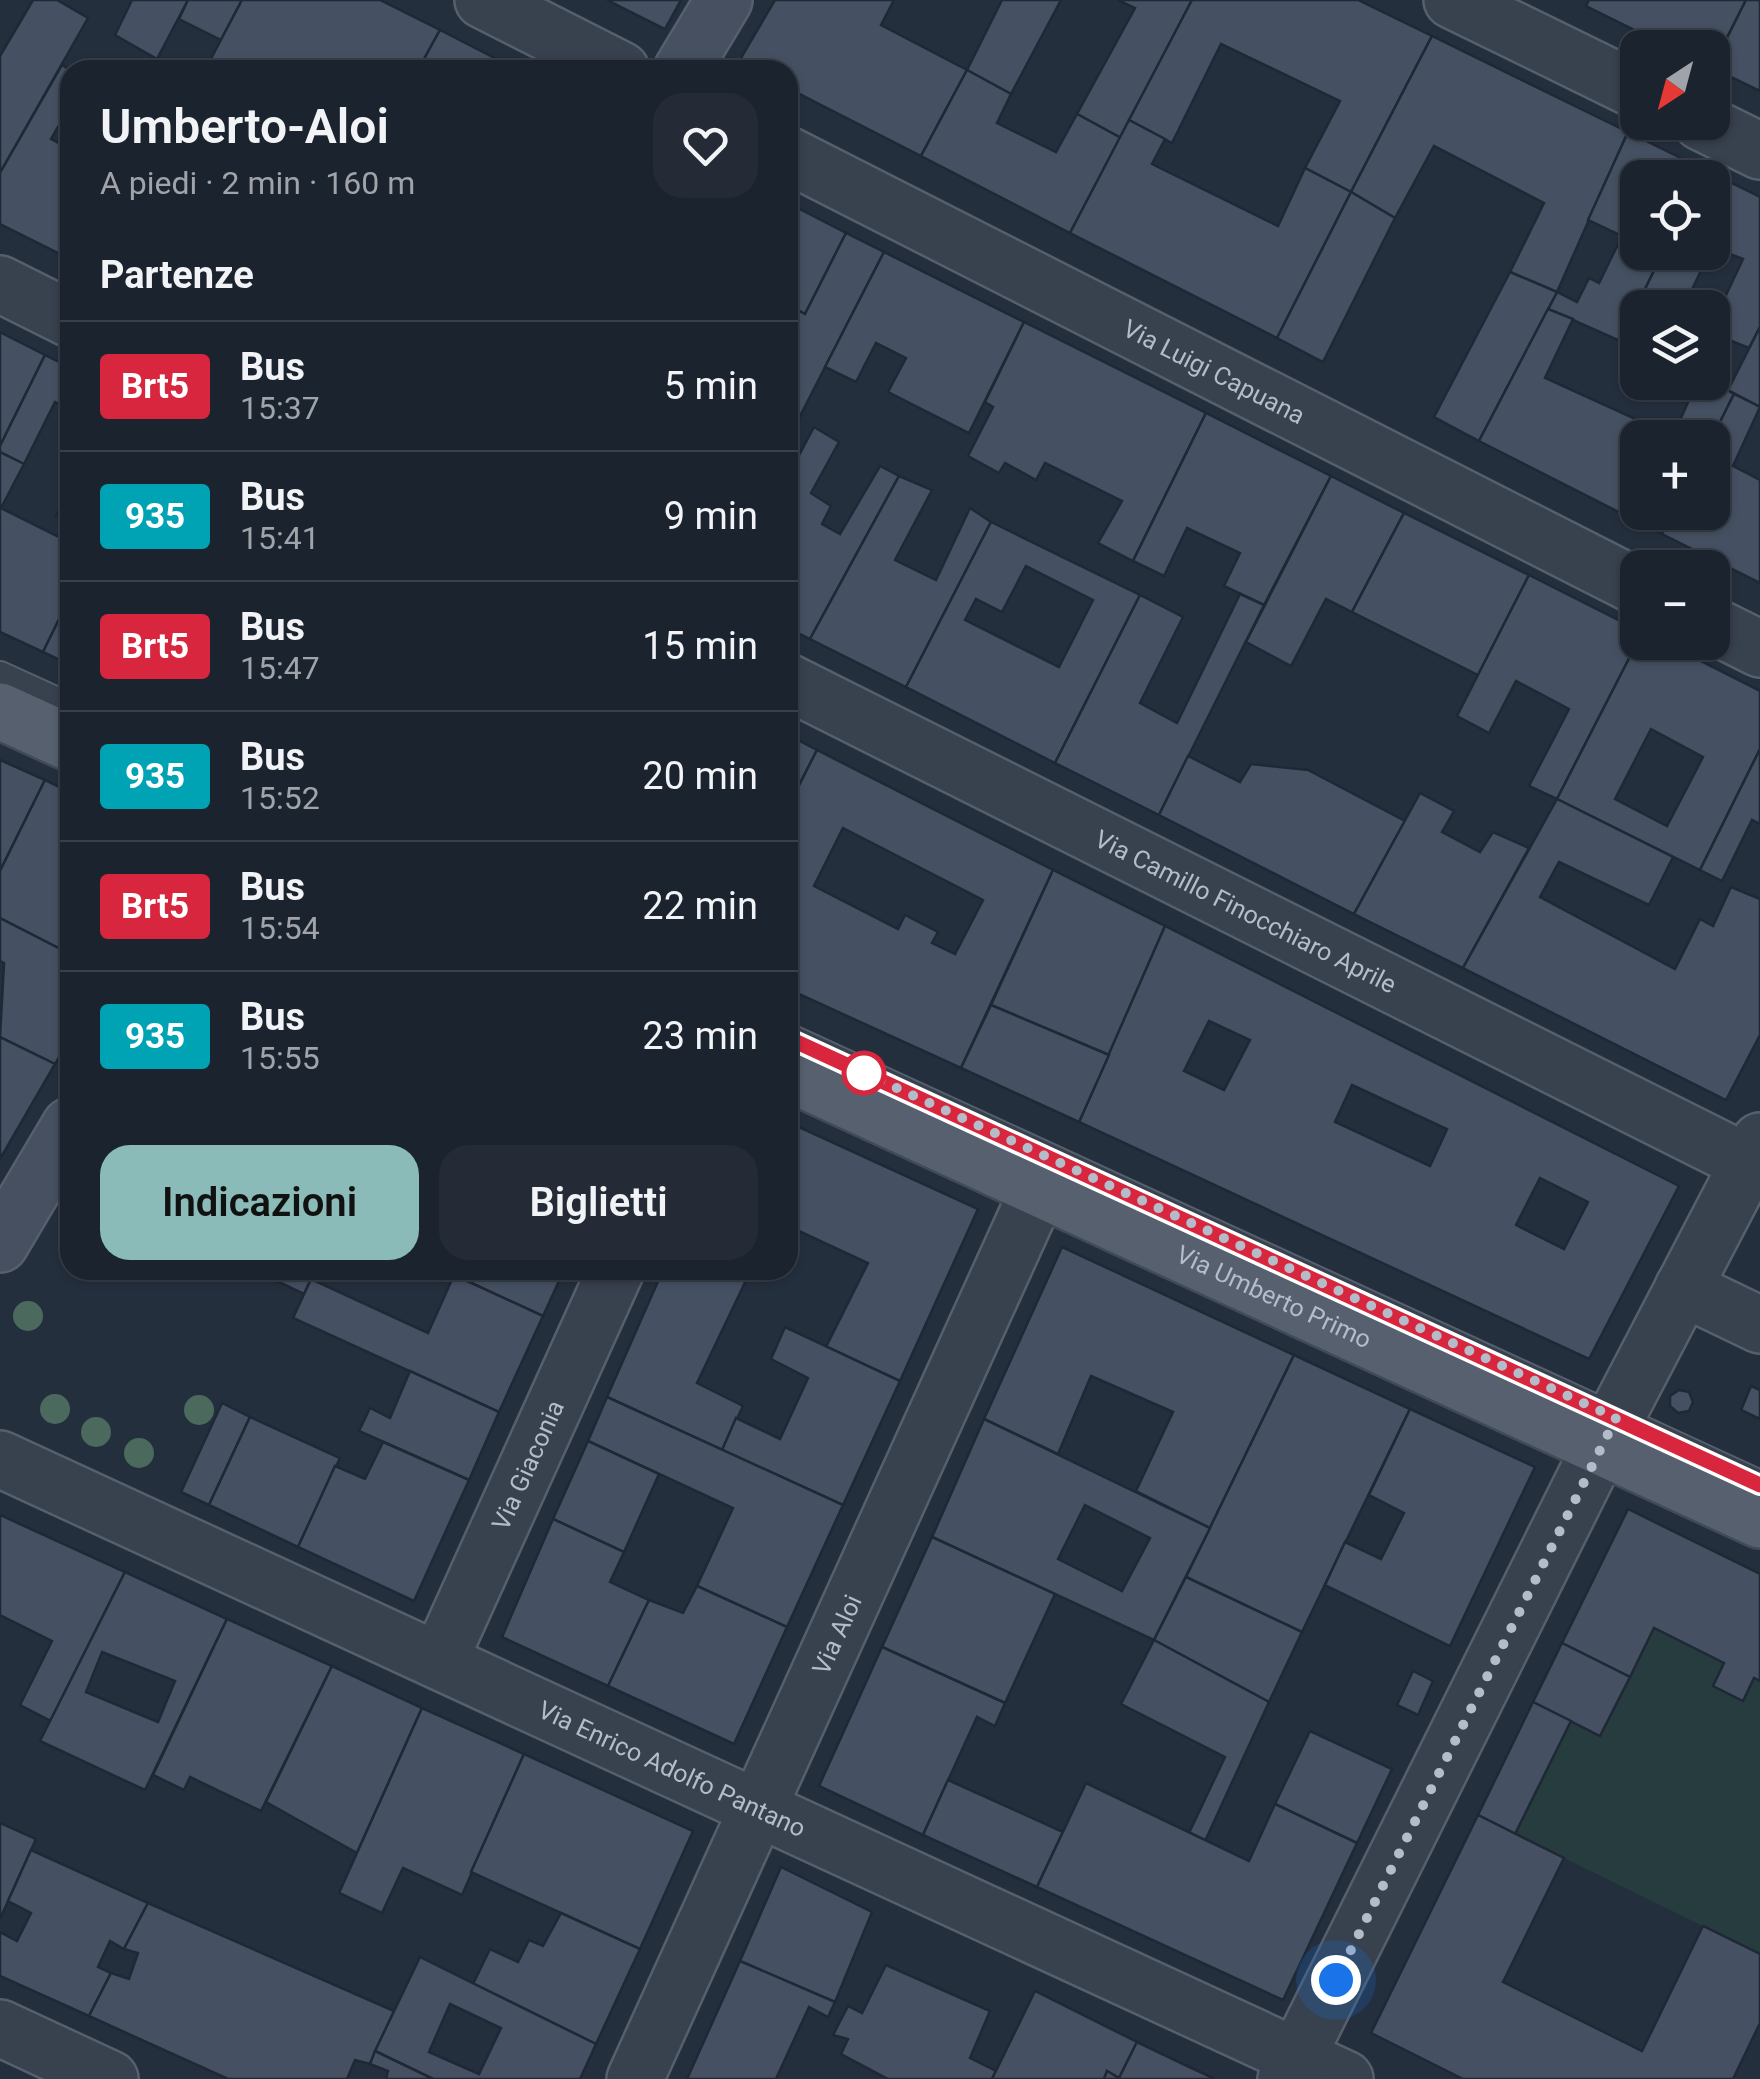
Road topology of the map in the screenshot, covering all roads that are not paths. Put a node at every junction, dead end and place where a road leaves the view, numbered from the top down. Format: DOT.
graph roads {
  1 [pos="483,0"];
  2 [pos="724,0"];
  3 [pos="1452,0"];
  4 [pos="601,60"];
  5 [pos="688,60"];
  6 [pos="1620,82"];
  7 [pos="1730,136"];
  8 [pos="1760,151"];
  9 [pos="798,160"];
  10 [pos="0,284"];
  11 [pos="60,315"];
  12 [pos="1620,578"];
  13 [pos="1730,634"];
  14 [pos="1760,649"];
  15 [pos="0,676"];
  16 [pos="798,687"];
  17 [pos="60,703"];
  18 [pos="0,711"];
  19 [pos="60,738"];
  20 [pos="798,1043"];
  21 [pos="798,1078"];
  22 [pos="60,1143"];
  23 [pos="1743,1154"];
  24 [pos="1039,1189"];
  25 [pos="0,1244"];
  26 [pos="611,1280"];
  27 [pos="1683,1288"];
  28 [pos="1760,1325"];
  29 [pos="1599,1450"];
  30 [pos="0,1459"];
  31 [pos="1760,1484"];
  32 [pos="1760,1520"];
  33 [pos="439,1661"];
  34 [pos="758,1809"];
  35 [pos="0,2028"];
  36 [pos="1309,2072"];
  37 [pos="110,2079"];
  38 [pos="635,2079"];
  1 -- 4 [label="street"];
  2 -- 5 [label="main road"];
  3 -- 6 [label="street"];
  7 -- 8 [label="street"];
  9 -- 12 [label="street, Via Luigi Capuana"];
  10 -- 11 [label="street"];
  13 -- 14 [label="street"];
  15 -- 17 [label="lane"];
  16 -- 23 [label="street, Via Camillo Finocchiaro Aprile"];
  18 -- 19 [label="main road"];
  20 -- 29 [label="lane"];
  21 -- 24 [label="main road, Via Umberto Primo"];
  22 -- 25 [label="main road"];
  23 -- 27 [label="street"];
  24 -- 29 [label="main road, Via Umberto Primo"];
  24 -- 34 [label="street, Via Aloi"];
  26 -- 33 [label="street, Via Giaconia"];
  27 -- 28 [label="street"];
  27 -- 29 [label="street"];
  29 -- 31 [label="lane"];
  29 -- 32 [label="main road, Via Umberto Primo"];
  29 -- 36 [label="street"];
  30 -- 33 [label="street, Via Enrico Adolfo Pantano"];
  33 -- 34 [label="street, Via Enrico Adolfo Pantano"];
  34 -- 36 [label="street, Via Enrico Adolfo Pantano"];
  34 -- 38 [label="street, Via Aloi"];
  35 -- 37 [label="street"];
}
